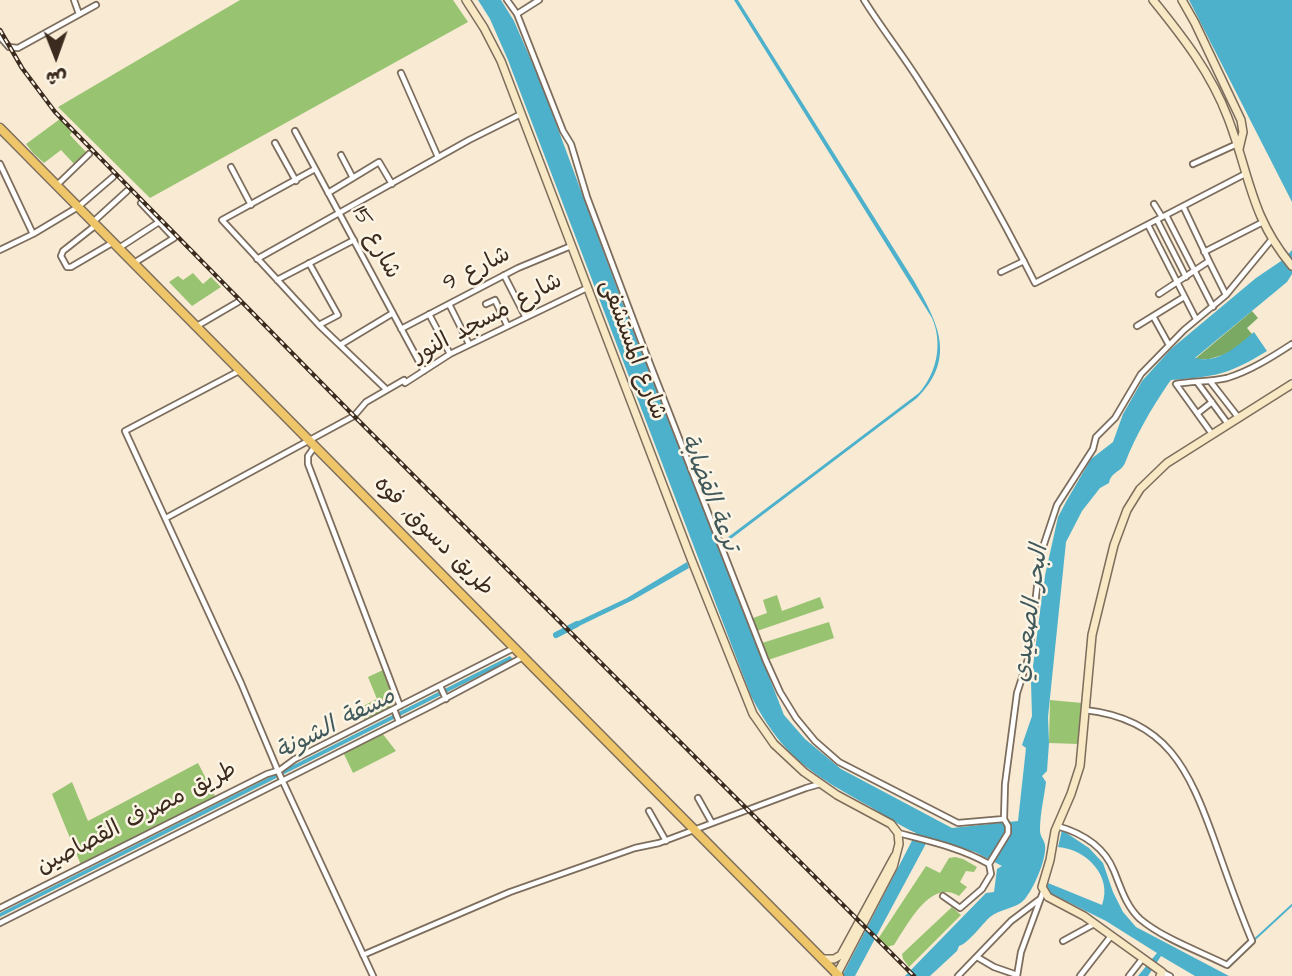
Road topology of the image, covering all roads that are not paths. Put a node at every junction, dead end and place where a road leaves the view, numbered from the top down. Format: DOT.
graph roads {
  1 [pos="74,0"];
  2 [pos="508,0"];
  3 [pos="539,0"];
  4 [pos="864,0"];
  5 [pos="1153,0"];
  6 [pos="1182,0"];
  7 [pos="471,1"];
  8 [pos="96,5"];
  9 [pos="79,13"];
  10 [pos="517,14"];
  11 [pos="1,40"];
  12 [pos="401,73"];
  13 [pos="521,114"];
  14 [pos="0,128"];
  15 [pos="295,131"];
  16 [pos="275,143"];
  17 [pos="1238,147"];
  18 [pos="89,154"];
  19 [pos="341,155"];
  20 [pos="438,157"];
  21 [pos="0,164"];
  22 [pos="1193,164"];
  23 [pos="231,167"];
  24 [pos="315,169"];
  25 [pos="1245,174"];
  26 [pos="113,177"];
  27 [pos="353,178"];
  28 [pos="8,181"];
  29 [pos="296,181"];
  30 [pos="392,184"];
  31 [pos="56,185"];
  32 [pos="0,186"];
  33 [pos="127,191"];
  34 [pos="328,193"];
  35 [pos="141,203"];
  36 [pos="1154,204"];
  37 [pos="251,205"];
  38 [pos="1183,206"];
  39 [pos="78,207"];
  40 [pos="339,214"];
  41 [pos="1162,217"];
  42 [pos="159,222"];
  43 [pos="1262,222"];
  44 [pos="94,224"];
  45 [pos="1148,225"];
  46 [pos="33,234"];
  47 [pos="1272,239"];
  48 [pos="354,240"];
  49 [pos="116,245"];
  50 [pos="571,246"];
  51 [pos="0,250"];
  52 [pos="1204,252"];
  53 [pos="257,259"];
  54 [pos="1024,261"];
  55 [pos="1209,261"];
  56 [pos="133,263"];
  57 [pos="309,263"];
  58 [pos="1292,266"];
  59 [pos="1001,272"];
  60 [pos="1194,272"];
  61 [pos="504,275"];
  62 [pos="1186,277"];
  63 [pos="277,280"];
  64 [pos="1177,283"];
  65 [pos="587,288"];
  66 [pos="1158,294"];
  67 [pos="1226,295"];
  68 [pos="1184,297"];
  69 [pos="238,302"];
  70 [pos="449,304"];
  71 [pos="485,304"];
  72 [pos="1213,307"];
  73 [pos="393,313"];
  74 [pos="429,314"];
  75 [pos="525,316"];
  76 [pos="1153,316"];
  77 [pos="1196,319"];
  78 [pos="319,325"];
  79 [pos="507,325"];
  80 [pos="1137,326"];
  81 [pos="196,327"];
  82 [pos="401,329"];
  83 [pos="469,344"];
  84 [pos="1292,344"];
  85 [pos="340,345"];
  86 [pos="1169,345"];
  87 [pos="450,354"];
  88 [pos="240,370"];
  89 [pos="424,371"];
  90 [pos="1210,381"];
  91 [pos="1197,382"];
  92 [pos="1292,384"];
  93 [pos="387,390"];
  94 [pos="1212,402"];
  95 [pos="1198,413"];
  96 [pos="1238,417"];
  97 [pos="1228,424"];
  98 [pos="1212,434"];
  99 [pos="313,442"];
  100 [pos="166,518"];
  101 [pos="515,648"];
  102 [pos="524,657"];
  103 [pos="440,686"];
  104 [pos="446,699"];
  105 [pos="400,706"];
  106 [pos="394,709"];
  107 [pos="1085,710"];
  108 [pos="399,722"];
  109 [pos="278,771"];
  110 [pos="283,781"];
  111 [pos="820,784"];
  112 [pos="698,798"];
  113 [pos="649,811"];
  114 [pos="1004,819"];
  115 [pos="712,823"];
  116 [pos="1055,828"];
  117 [pos="695,830"];
  118 [pos="898,833"];
  119 [pos="666,841"];
  120 [pos="989,864"];
  121 [pos="1042,888"];
  122 [pos="943,896"];
  123 [pos="0,908"];
  124 [pos="0,923"];
  125 [pos="1095,923"];
  126 [pos="1111,936"];
  127 [pos="1063,941"];
  128 [pos="848,948"];
  129 [pos="363,955"];
  130 [pos="977,957"];
  131 [pos="822,959"];
  132 [pos="1148,962"];
  133 [pos="837,975"];
  134 [pos="1164,975"];
  135 [pos="373,976"];
  136 [pos="958,976"];
  137 [pos="1017,976"];
  138 [pos="1080,976"];
  139 [pos="1129,976"];
  1 -- 9 [label="street"];
  2 -- 10 [label="street"];
  3 -- 10 [label="street"];
  4 -- 54 [label="street"];
  5 -- 17 [label="main road"];
  6 -- 17 [label="main road"];
  7 -- 13 [label="main road, شارع المستشفى"];
  8 -- 9 [label="street"];
  9 -- 11 [label="street"];
  10 -- 114 [label="street"];
  12 -- 20 [label="street"];
  13 -- 20 [label="street"];
  13 -- 50 [label="main road, شارع المستشفى"];
  14 -- 31 [label="main road, طريق دسوق, فوه"];
  15 -- 24 [label="street, شارع 15"];
  16 -- 29 [label="street"];
  17 -- 22 [label="street"];
  17 -- 25 [label="main road"];
  18 -- 31 [label="street"];
  19 -- 27 [label="street"];
  20 -- 30 [label="street"];
  21 -- 28 [label="street"];
  23 -- 37 [label="street"];
  24 -- 29 [label="street"];
  24 -- 34 [label="street, شارع 15"];
  25 -- 38 [label="street"];
  25 -- 43 [label="main road"];
  26 -- 39 [label="street"];
  27 -- 30 [label="street"];
  27 -- 34 [label="street"];
  28 -- 32 [label="street"];
  28 -- 46 [label="street"];
  29 -- 37 [label="street"];
  30 -- 40 [label="street"];
  31 -- 39 [label="main road, طريق دسوق, فوه"];
  33 -- 44 [label="street"];
  34 -- 40 [label="street, شارع 15"];
  35 -- 42 [label="street"];
  36 -- 41 [label="street"];
  37 -- 53 [label="street"];
  38 -- 41 [label="street"];
  38 -- 52 [label="street"];
  39 -- 44 [label="main road, طريق دسوق, فوه"];
  39 -- 46 [label="street"];
  40 -- 48 [label="street, شارع 15"];
  40 -- 53 [label="street"];
  41 -- 45 [label="street"];
  41 -- 60 [label="street"];
  41 -- 62 [label="street"];
  42 -- 49 [label="street"];
  42 -- 56 [label="street"];
  43 -- 47 [label="main road"];
  43 -- 52 [label="street"];
  44 -- 49 [label="main road, طريق دسوق, فوه"];
  44 -- 49 [label="street"];
  45 -- 54 [label="street"];
  45 -- 64 [label="street"];
  46 -- 51 [label="street"];
  47 -- 58 [label="main road"];
  47 -- 67 [label="street"];
  48 -- 57 [label="street"];
  48 -- 73 [label="street, شارع 15"];
  49 -- 56 [label="main road, طريق دسوق, فوه"];
  50 -- 61 [label="street, شارع 9"];
  50 -- 65 [label="main road, شارع المستشفى"];
  52 -- 55 [label="street"];
  53 -- 63 [label="street"];
  54 -- 59 [label="street"];
  55 -- 60 [label="street"];
  55 -- 67 [label="street"];
  56 -- 81 [label="main road, طريق دسوق, فوه"];
  57 -- 63 [label="street"];
  57 -- 78 [label="street"];
  60 -- 62 [label="street"];
  60 -- 72 [label="street"];
  61 -- 70 [label="street, شارع 9"];
  61 -- 75 [label="street"];
  62 -- 64 [label="street"];
  63 -- 78 [label="street"];
  64 -- 66 [label="street"];
  64 -- 68 [label="street"];
  65 -- 75 [label="street, شارع مسجد النور"];
  65 -- 111 [label="main road, شارع المستشفى"];
  67 -- 72 [label="street"];
  68 -- 76 [label="street"];
  68 -- 77 [label="street"];
  69 -- 81 [label="street"];
  70 -- 74 [label="street, شارع 9"];
  70 -- 83 [label="street"];
  71 -- 79 [label="street"];
  72 -- 77 [label="street"];
  73 -- 82 [label="street, شارع 15"];
  73 -- 85 [label="street"];
  74 -- 82 [label="street, شارع 9"];
  74 -- 87 [label="street"];
  75 -- 79 [label="street, شارع مسجد النور"];
  76 -- 80 [label="street"];
  76 -- 86 [label="street"];
  77 -- 86 [label="street"];
  78 -- 85 [label="street"];
  79 -- 83 [label="street, شارع مسجد النور"];
  81 -- 88 [label="main road, طريق دسوق, فوه"];
  82 -- 89 [label="street, شارع 15"];
  83 -- 87 [label="street, شارع مسجد النور"];
  84 -- 90 [label="street"];
  85 -- 93 [label="street"];
  86 -- 114 [label="street"];
  87 -- 89 [label="street, شارع مسجد النور"];
  88 -- 99 [label="main road, طريق دسوق, فوه"];
  88 -- 100 [label="street"];
  89 -- 93 [label="street, شارع مسجد النور"];
  90 -- 91 [label="street"];
  90 -- 96 [label="street"];
  91 -- 94 [label="street"];
  91 -- 95 [label="street"];
  92 -- 96 [label="main road"];
  93 -- 99 [label="street, شارع مسجد النور"];
  94 -- 95 [label="street"];
  94 -- 97 [label="street"];
  95 -- 98 [label="street"];
  96 -- 97 [label="main road"];
  97 -- 98 [label="main road"];
  98 -- 107 [label="main road"];
  99 -- 100 [label="street, شارع مسجد النور"];
  99 -- 101 [label="main road, طريق دسوق, فوه"];
  99 -- 105 [label="street"];
  100 -- 109 [label="street"];
  101 -- 102 [label="main road, طريق دسوق, فوه"];
  101 -- 103 [label="street, طريق مصرف القصاصين"];
  102 -- 104 [label="street"];
  102 -- 117 [label="main road, طريق دسوق, فوه"];
  103 -- 104 [label="street"];
  103 -- 105 [label="street, طريق مصرف القصاصين"];
  104 -- 108 [label="street"];
  105 -- 106 [label="street, طريق مصرف القصاصين"];
  106 -- 108 [label="street"];
  106 -- 109 [label="street, طريق مصرف القصاصين"];
  107 -- 116 [label="main road"];
  107 -- 116 [label="street"];
  108 -- 110 [label="street"];
  109 -- 110 [label="street"];
  109 -- 123 [label="street, طريق مصرف القصاصين"];
  110 -- 124 [label="street"];
  110 -- 129 [label="street"];
  111 -- 115 [label="street"];
  111 -- 118 [label="main road, شارع المستشفى"];
  112 -- 115 [label="street"];
  113 -- 119 [label="street"];
  114 -- 120 [label="street"];
  115 -- 117 [label="street"];
  116 -- 121 [label="main road"];
  117 -- 119 [label="street"];
  117 -- 131 [label="main road, طريق دسوق, فوه"];
  118 -- 120 [label="street"];
  118 -- 128 [label="main road"];
  119 -- 129 [label="street"];
  120 -- 122 [label="street"];
  121 -- 125 [label="main road"];
  121 -- 130 [label="street"];
  121 -- 137 [label="street"];
  125 -- 126 [label="main road"];
  125 -- 127 [label="street"];
  126 -- 132 [label="main road"];
  126 -- 138 [label="street"];
  128 -- 131 [label="main road"];
  128 -- 133 [label="main road"];
  129 -- 135 [label="street"];
  130 -- 136 [label="street"];
  130 -- 137 [label="street"];
  131 -- 133 [label="main road, طريق دسوق, فوه"];
  132 -- 134 [label="main road"];
  132 -- 139 [label="street"];
}
